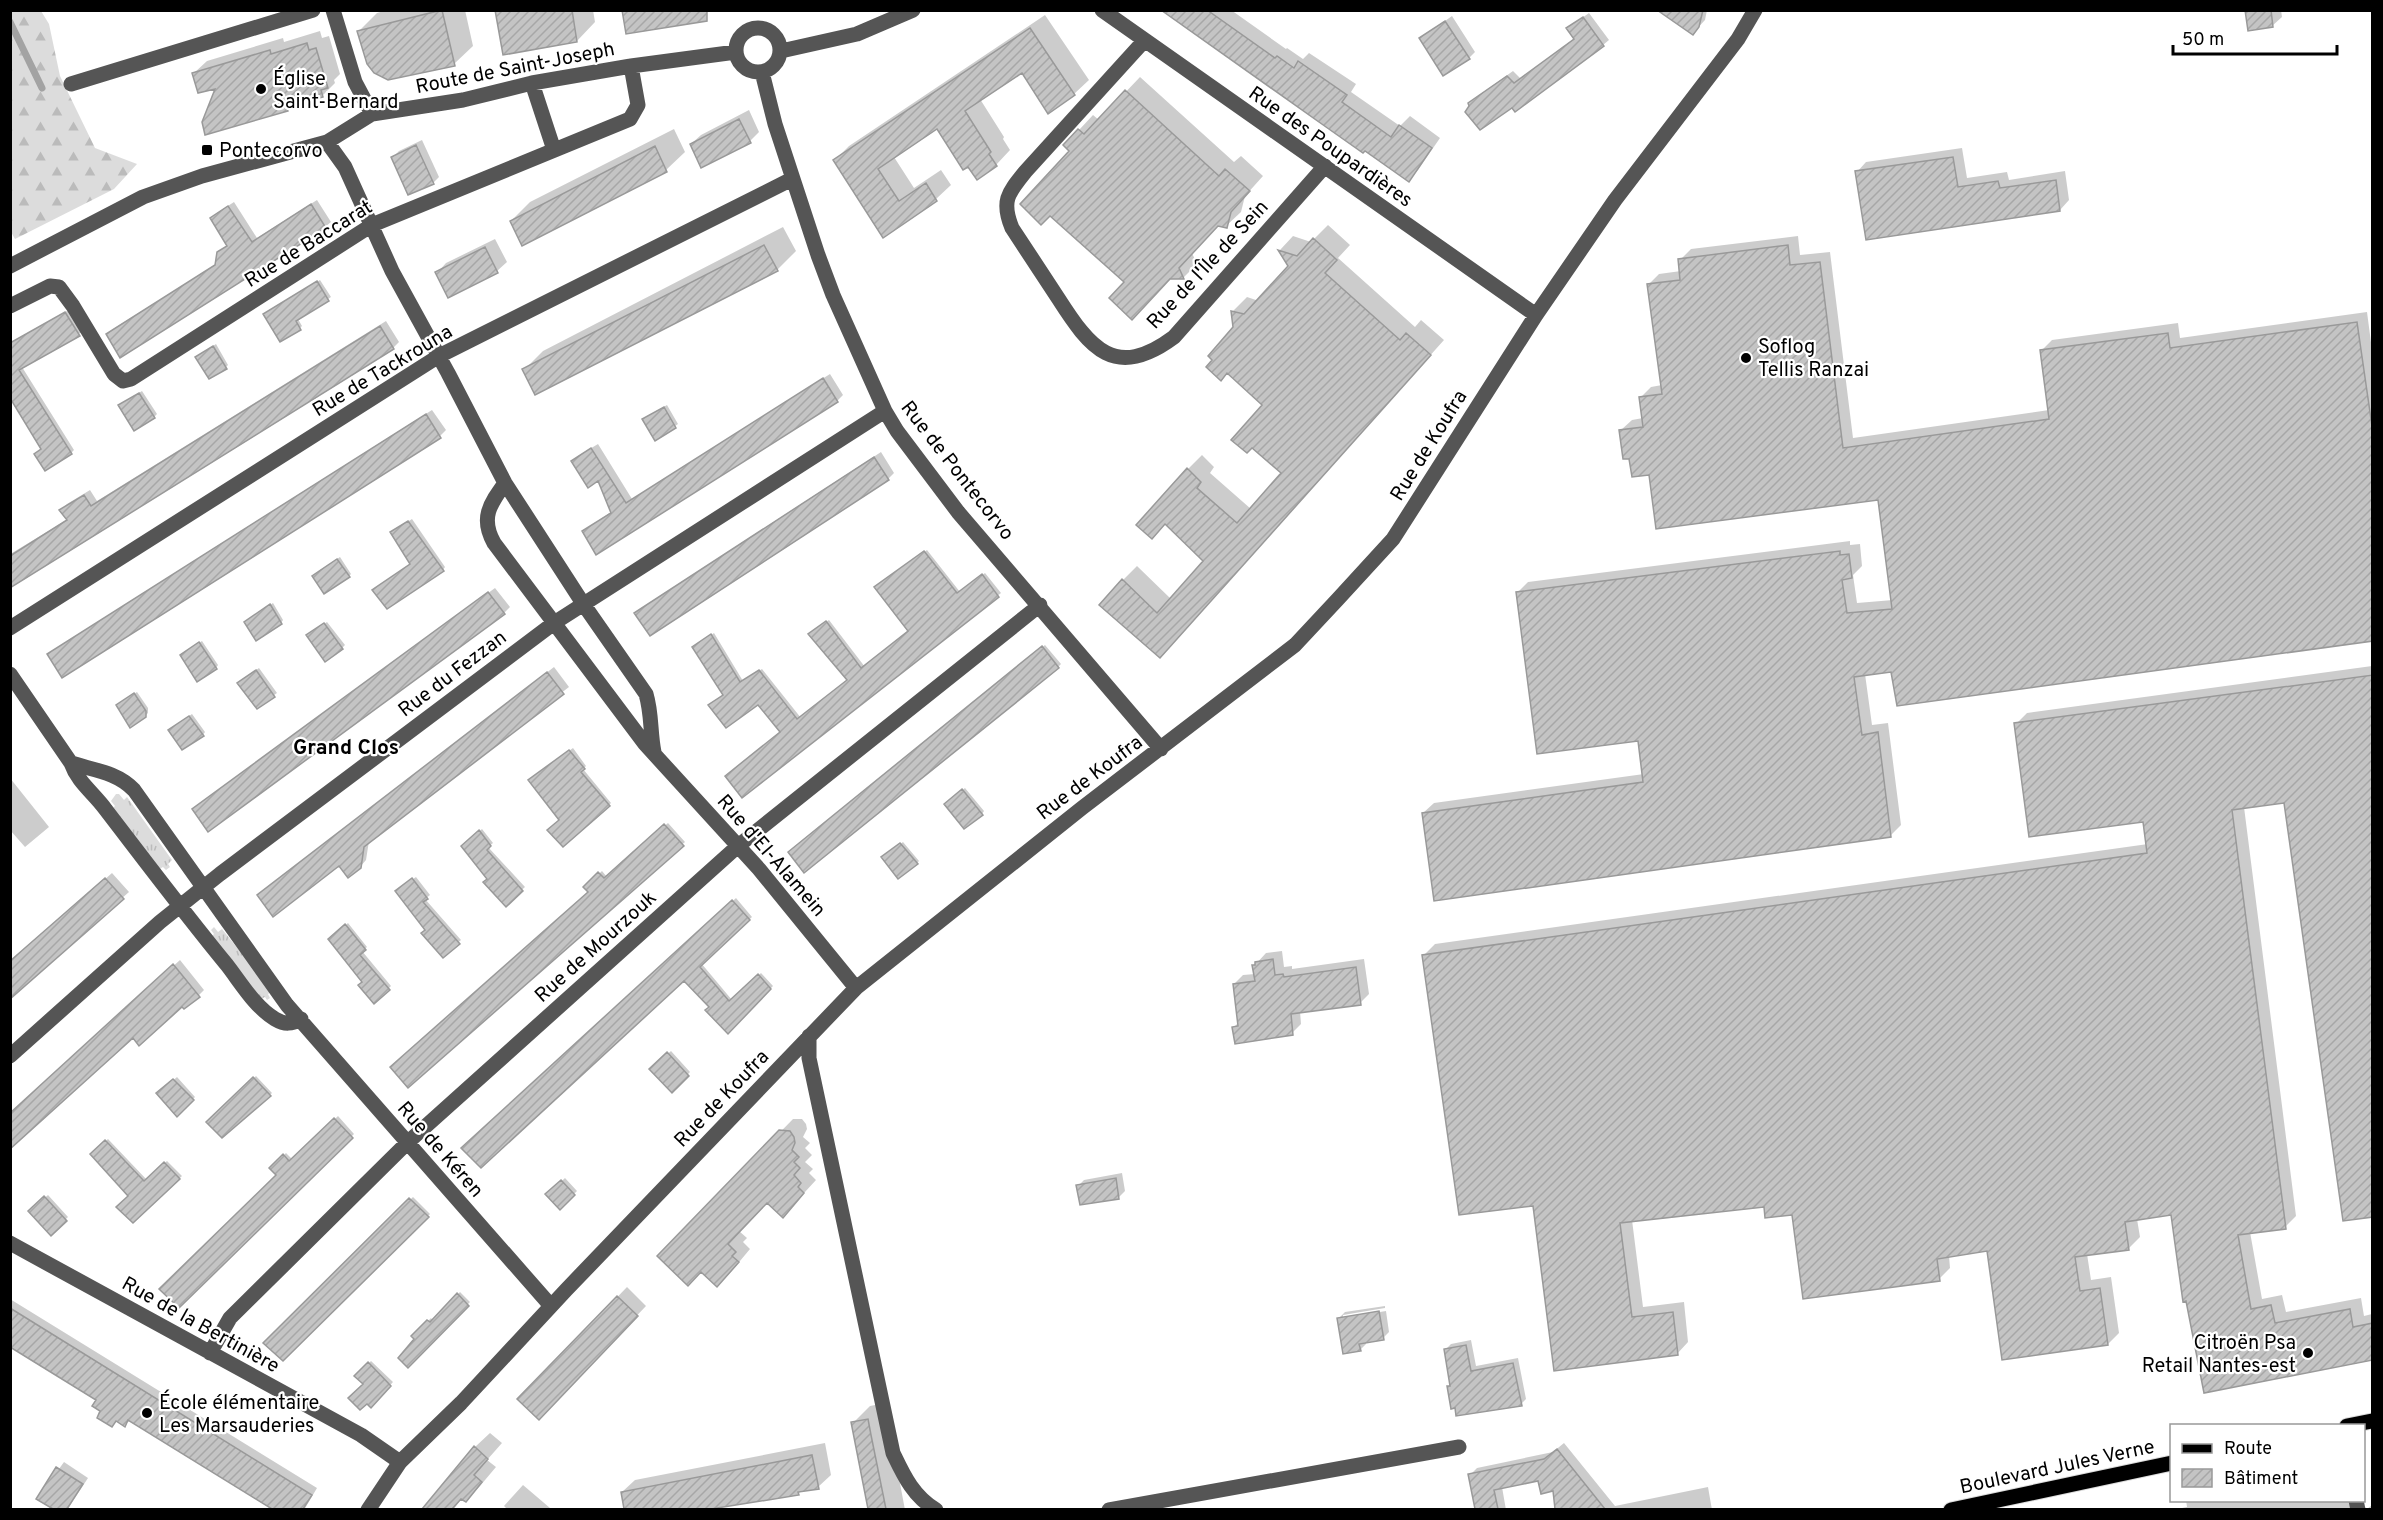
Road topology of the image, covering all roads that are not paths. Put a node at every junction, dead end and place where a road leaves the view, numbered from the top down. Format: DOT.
graph roads {
  1 [pos="313,10"];
  2 [pos="333,10"];
  3 [pos="913,10"];
  4 [pos="1102,10"];
  5 [pos="1755,10"];
  6 [pos="1144,41"];
  7 [pos="781,51"];
  8 [pos="736,52"];
  9 [pos="631,66"];
  10 [pos="762,72"];
  11 [pos="532,83"];
  12 [pos="71,84"];
  13 [pos="372,114"];
  14 [pos="327,142"];
  15 [pos="554,150"];
  16 [pos="1325,166"];
  17 [pos="792,179"];
  18 [pos="372,225"];
  19 [pos="10,266"];
  20 [pos="10,306"];
  21 [pos="1536,315"];
  22 [pos="439,357"];
  23 [pos="885,411"];
  24 [pos="505,483"];
  25 [pos="584,605"];
  26 [pos="1040,605"];
  27 [pos="554,623"];
  28 [pos="10,628"];
  29 [pos="10,674"];
  30 [pos="1161,749"];
  31 [pos="654,753"];
  32 [pos="70,763"];
  33 [pos="738,846"];
  34 [pos="203,887"];
  35 [pos="179,906"];
  36 [pos="856,988"];
  37 [pos="301,1019"];
  38 [pos="809,1036"];
  39 [pos="10,1056"];
  40 [pos="407,1143"];
  41 [pos="10,1243"];
  42 [pos="551,1306"];
  43 [pos="210,1353"];
  44 [pos="2373,1420"];
  45 [pos="2352,1424"];
  46 [pos="1459,1447"];
  47 [pos="400,1462"];
  48 [pos="2170,1463"];
  49 [pos="368,1509"];
  50 [pos="936,1509"];
  51 [pos="1109,1509"];
  52 [pos="1951,1509"];
  1 -- 12 [label="street"];
  2 -- 13 [label="street"];
  3 -- 7 [label="street"];
  4 -- 6 [label="street, Rue des Poupardières"];
  5 -- 21 [label="street, Rue de Koufra"];
  6 -- 16 [label="street, Rue des Poupardières"];
  6 -- 16 [label="street, Rue de l'Île de Sein"];
  7 -- 8 [label="street"];
  7 -- 10 [label="street"];
  8 -- 9 [label="street, Route de Saint-Joseph"];
  8 -- 10 [label="street"];
  9 -- 11 [label="street, Route de Saint-Joseph"];
  9 -- 15 [label="street, Rue de Baccarat"];
  10 -- 17 [label="street, Rue de Pontecorvo"];
  11 -- 13 [label="street, Route de Saint-Joseph"];
  11 -- 15 [label="street"];
  13 -- 14 [label="street, Route de Saint-Joseph"];
  14 -- 18 [label="street"];
  14 -- 19 [label="street, Route de Saint-Joseph"];
  15 -- 18 [label="street, Rue de Baccarat"];
  16 -- 21 [label="street, Rue des Poupardières"];
  17 -- 22 [label="street, Rue de Tackrouna"];
  17 -- 23 [label="street, Rue de Pontecorvo"];
  18 -- 20 [label="street, Rue de Baccarat"];
  18 -- 22 [label="street"];
  21 -- 30 [label="street, Rue de Koufra"];
  22 -- 24 [label="street"];
  22 -- 28 [label="street, Rue de Tackrouna"];
  23 -- 25 [label="street"];
  23 -- 26 [label="street, Rue de Pontecorvo"];
  24 -- 25 [label="street"];
  24 -- 27 [label="street, Rue d'El-Alamein"];
  25 -- 27 [label="street"];
  25 -- 31 [label="street"];
  26 -- 30 [label="street, Rue de Pontecorvo"];
  26 -- 33 [label="street, Rue de Mourzouk"];
  27 -- 31 [label="street, Rue d'El-Alamein"];
  27 -- 34 [label="street, Rue du Fezzan"];
  29 -- 32 [label="street"];
  30 -- 36 [label="street, Rue de Koufra"];
  31 -- 33 [label="street, Rue d'El-Alamein"];
  32 -- 34 [label="street, Rue de Kéren"];
  32 -- 35 [label="street"];
  33 -- 36 [label="street, Rue d'El-Alamein"];
  33 -- 40 [label="street, Rue de Mourzouk"];
  34 -- 35 [label="street"];
  34 -- 37 [label="street, Rue de Kéren"];
  35 -- 37 [label="street"];
  35 -- 39 [label="street"];
  36 -- 38 [label="street, Rue de Koufra"];
  37 -- 40 [label="street, Rue de Kéren"];
  38 -- 42 [label="street, Rue de Koufra"];
  38 -- 50 [label="street"];
  40 -- 42 [label="street, Rue de Kéren"];
  40 -- 43 [label="street, Rue de Mourzouk"];
  41 -- 43 [label="street, Rue de la Bertinière"];
  42 -- 47 [label="street, Rue de Koufra"];
  43 -- 47 [label="street, Rue de la Bertinière"];
  44 -- 45 [label="main road"];
  46 -- 51 [label="street"];
  47 -- 49 [label="street, Rue de Koufra"];
  48 -- 52 [label="main road, Boulevard Jules Verne"];
}
